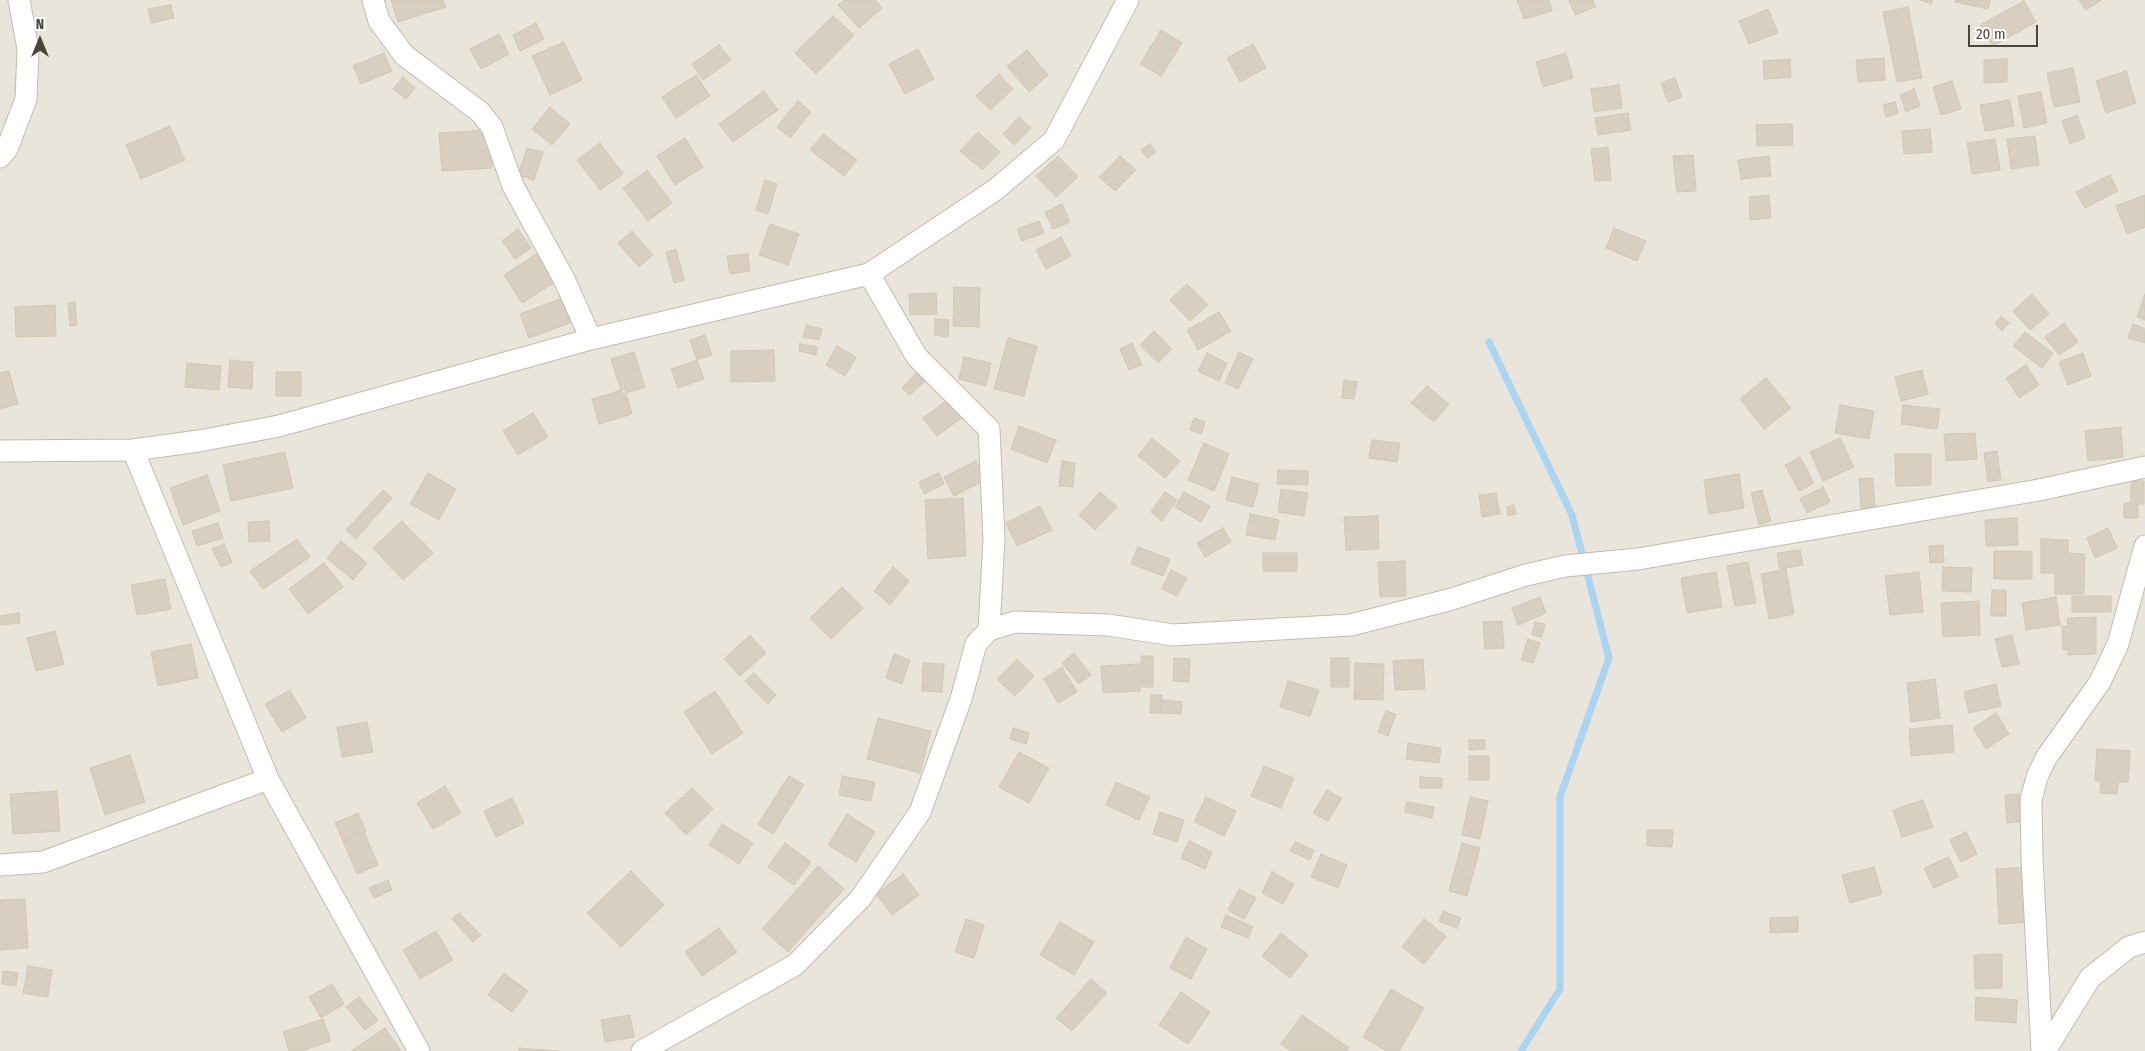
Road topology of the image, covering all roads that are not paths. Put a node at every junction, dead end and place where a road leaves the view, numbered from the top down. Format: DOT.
graph roads {
  1 [pos="20,0"];
  2 [pos="373,0"];
  3 [pos="1128,0"];
  4 [pos="0,157"];
  5 [pos="869,274"];
  6 [pos="591,339"];
  7 [pos="133,450"];
  8 [pos="0,451"];
  9 [pos="2145,467"];
  10 [pos="2145,546"];
  11 [pos="2139,598"];
  12 [pos="989,630"];
  13 [pos="268,779"];
  14 [pos="0,865"];
  15 [pos="2145,942"];
  16 [pos="419,1051"];
  17 [pos="642,1051"];
  18 [pos="2044,1051"];
  1 -- 4 [label="street"];
  2 -- 6 [label="street"];
  3 -- 5 [label="street"];
  5 -- 6 [label="street"];
  5 -- 12 [label="street"];
  6 -- 7 [label="street"];
  7 -- 8 [label="street"];
  7 -- 13 [label="street"];
  9 -- 12 [label="street"];
  10 -- 11 [label="street"];
  11 -- 18 [label="street"];
  12 -- 17 [label="street"];
  13 -- 14 [label="street"];
  13 -- 16 [label="street"];
  15 -- 18 [label="street"];
}
